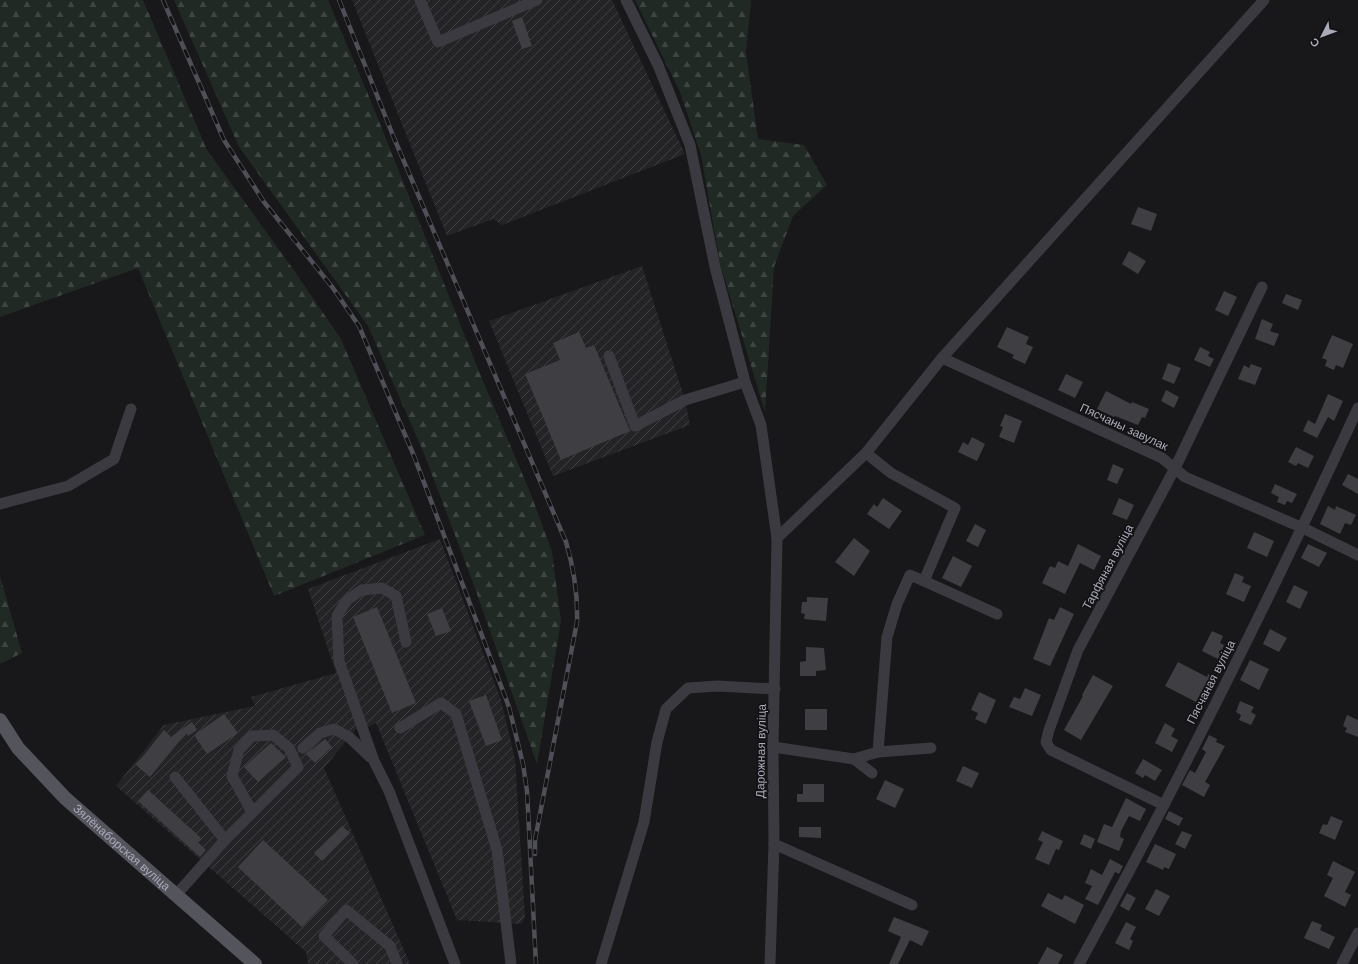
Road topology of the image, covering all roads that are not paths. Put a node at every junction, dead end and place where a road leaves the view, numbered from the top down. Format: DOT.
graph roads {
  1 [pos="420,0"];
  2 [pos="538,0"];
  3 [pos="626,0"];
  4 [pos="1264,0"];
  5 [pos="1262,287"];
  6 [pos="609,356"];
  7 [pos="942,358"];
  8 [pos="745,382"];
  9 [pos="1358,408"];
  10 [pos="131,409"];
  11 [pos="866,453"];
  12 [pos="1175,468"];
  13 [pos="0,504"];
  14 [pos="1303,528"];
  15 [pos="778,538"];
  16 [pos="1358,555"];
  17 [pos="924,581"];
  18 [pos="997,614"];
  19 [pos="406,642"];
  20 [pos="775,689"];
  21 [pos="0,720"];
  22 [pos="400,728"];
  23 [pos="773,747"];
  24 [pos="303,748"];
  25 [pos="931,748"];
  26 [pos="878,752"];
  27 [pos="854,759"];
  28 [pos="374,761"];
  29 [pos="872,773"];
  30 [pos="176,777"];
  31 [pos="1164,805"];
  32 [pos="251,814"];
  33 [pos="225,840"];
  34 [pos="774,844"];
  35 [pos="176,895"];
  36 [pos="912,905"];
  37 [pos="1358,933"];
  38 [pos="255,964"];
  39 [pos="353,964"];
  40 [pos="397,964"];
  41 [pos="455,964"];
  42 [pos="511,964"];
  43 [pos="601,964"];
  44 [pos="770,964"];
  45 [pos="1079,964"];
  46 [pos="1342,964"];
  1 -- 2 [label="street"];
  3 -- 8 [label="street, Дарожная вуліца"];
  4 -- 7 [label="street"];
  5 -- 12 [label="street, Тарфяная вуліца"];
  6 -- 8 [label="street"];
  7 -- 11 [label="street"];
  7 -- 12 [label="street, Пясчаны завулак"];
  8 -- 15 [label="street, Дарожная вуліца"];
  9 -- 14 [label="street, Пясчаная вуліца"];
  10 -- 13 [label="street"];
  11 -- 15 [label="street"];
  11 -- 17 [label="street"];
  12 -- 14 [label="street, Пясчаны завулак"];
  12 -- 31 [label="street, Тарфяная вуліца"];
  14 -- 16 [label="street, Пясчаны завулак"];
  14 -- 31 [label="street, Пясчаная вуліца"];
  15 -- 20 [label="street, Дарожная вуліца"];
  17 -- 18 [label="street"];
  17 -- 26 [label="street"];
  19 -- 28 [label="street"];
  20 -- 23 [label="street, Дарожная вуліца"];
  20 -- 43 [label="street"];
  21 -- 35 [label="main road, Зялёнаборская вуліца"];
  22 -- 42 [label="street"];
  23 -- 27 [label="street"];
  23 -- 34 [label="street, Дарожная вуліца"];
  24 -- 28 [label="street"];
  25 -- 26 [label="street"];
  26 -- 27 [label="street"];
  27 -- 29 [label="street"];
  28 -- 41 [label="street"];
  30 -- 33 [label="street"];
  31 -- 45 [label="street, Пясчаная вуліца"];
  32 -- 32 [label="street"];
  32 -- 33 [label="street"];
  33 -- 35 [label="street"];
  34 -- 36 [label="street"];
  34 -- 44 [label="street, Дарожная вуліца"];
  35 -- 38 [label="main road, Зялёнаборская вуліца"];
  37 -- 46 [label="street"];
  39 -- 40 [label="street"];
}
